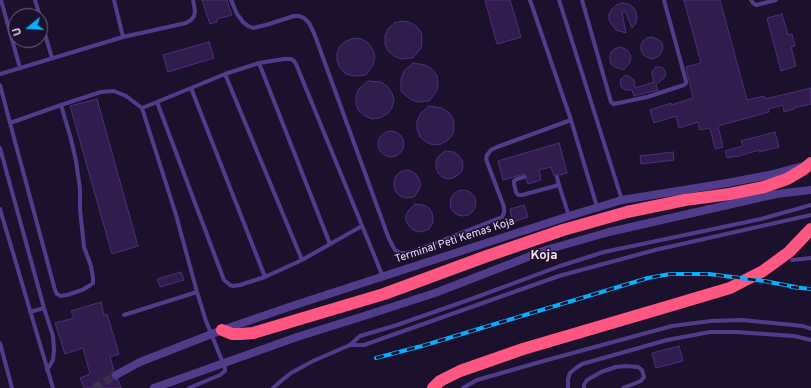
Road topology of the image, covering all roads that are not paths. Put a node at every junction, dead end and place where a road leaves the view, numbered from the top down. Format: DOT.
graph roads {
  1 [pos="1,0"];
  2 [pos="114,0"];
  3 [pos="193,0"];
  4 [pos="231,0"];
  5 [pos="530,0"];
  6 [pos="559,0"];
  7 [pos="582,0"];
  8 [pos="664,0"];
  9 [pos="751,0"];
  10 [pos="776,0"];
  11 [pos="123,38"];
  12 [pos="48,44"];
  13 [pos="52,58"];
  14 [pos="259,63"];
  15 [pos="20,68"];
  16 [pos="0,74"];
  17 [pos="225,74"];
  18 [pos="0,85"];
  19 [pos="191,88"];
  20 [pos="157,102"];
  21 [pos="62,105"];
  22 [pos="142,108"];
  23 [pos="571,120"];
  24 [pos="10,123"];
  25 [pos="0,148"];
  26 [pos="811,163"];
  27 [pos="524,177"];
  28 [pos="557,177"];
  29 [pos="559,185"];
  30 [pos="810,189"];
  31 [pos="622,200"];
  32 [pos="811,205"];
  33 [pos="597,208"];
  34 [pos="0,209"];
  35 [pos="811,215"];
  36 [pos="569,216"];
  37 [pos="362,226"];
  38 [pos="811,229"];
  39 [pos="653,241"];
  40 [pos="330,244"];
  41 [pos="655,250"];
  42 [pos="811,258"];
  43 [pos="302,260"];
  44 [pos="792,260"];
  45 [pos="265,277"];
  46 [pos="383,277"];
  47 [pos="197,292"];
  48 [pos="483,294"];
  49 [pos="486,302"];
  50 [pos="44,308"];
  51 [pos="30,312"];
  52 [pos="124,315"];
  53 [pos="811,328"];
  54 [pos="217,332"];
  55 [pos="811,340"];
  56 [pos="0,343"];
  57 [pos="350,345"];
  58 [pos="223,363"];
  59 [pos="47,370"];
  60 [pos="116,375"];
  61 [pos="12,388"];
  62 [pos="53,388"];
  63 [pos="154,388"];
  64 [pos="189,388"];
  65 [pos="273,388"];
  66 [pos="433,388"];
  67 [pos="463,388"];
  68 [pos="568,388"];
  69 [pos="584,388"];
  70 [pos="622,388"];
  1 -- 15 [label="lane"];
  2 -- 11 [label="lane"];
  3 -- 11 [label="lane"];
  4 -- 23 [label="lane"];
  5 -- 23 [label="lane"];
  6 -- 31 [label="lane"];
  7 -- 8 [label="lane"];
  9 -- 10 [label="lane"];
  11 -- 13 [label="lane"];
  12 -- 13 [label="lane"];
  13 -- 15 [label="lane"];
  14 -- 17 [label="lane"];
  14 -- 37 [label="lane"];
  14 -- 40 [label="lane"];
  15 -- 16 [label="lane"];
  17 -- 19 [label="lane"];
  17 -- 43 [label="lane"];
  18 -- 24 [label="lane"];
  19 -- 20 [label="lane"];
  19 -- 45 [label="lane"];
  20 -- 22 [label="lane"];
  20 -- 45 [label="lane"];
  21 -- 22 [label="lane"];
  21 -- 24 [label="lane"];
  21 -- 24 [label="lane"];
  22 -- 47 [label="lane"];
  23 -- 33 [label="lane"];
  25 -- 50 [label="lane"];
  26 -- 31 [label="street, Terminal Peti Kemas Koja"];
  26 -- 54 [label="highway"];
  27 -- 29 [label="lane"];
  28 -- 29 [label="lane"];
  29 -- 36 [label="lane"];
  30 -- 58 [label="street"];
  31 -- 33 [label="street, Terminal Peti Kemas Koja"];
  32 -- 39 [label="lane"];
  33 -- 36 [label="street, Terminal Peti Kemas Koja"];
  34 -- 51 [label="lane"];
  35 -- 41 [label="lane"];
  36 -- 46 [label="street, Terminal Peti Kemas Koja"];
  37 -- 40 [label="lane"];
  37 -- 46 [label="lane"];
  38 -- 66 [label="highway"];
  39 -- 41 [label="lane"];
  39 -- 48 [label="lane"];
  40 -- 43 [label="lane"];
  41 -- 49 [label="lane"];
  42 -- 44 [label="lane"];
  43 -- 45 [label="lane"];
  46 -- 54 [label="street, Terminal Peti Kemas Koja"];
  47 -- 52 [label="lane"];
  47 -- 54 [label="lane"];
  48 -- 49 [label="lane"];
  48 -- 57 [label="lane"];
  49 -- 57 [label="lane"];
  50 -- 51 [label="lane"];
  50 -- 59 [label="lane"];
  51 -- 59 [label="lane"];
  53 -- 67 [label="lane"];
  54 -- 58 [label="lane"];
  54 -- 60 [label="street, Terminal Peti Kemas Koja"];
  55 -- 68 [label="lane"];
  56 -- 61 [label="lane"];
  57 -- 65 [label="lane"];
  58 -- 63 [label="street"];
  58 -- 64 [label="lane"];
  59 -- 62 [label="lane"];
  69 -- 70 [label="lane"];
}
